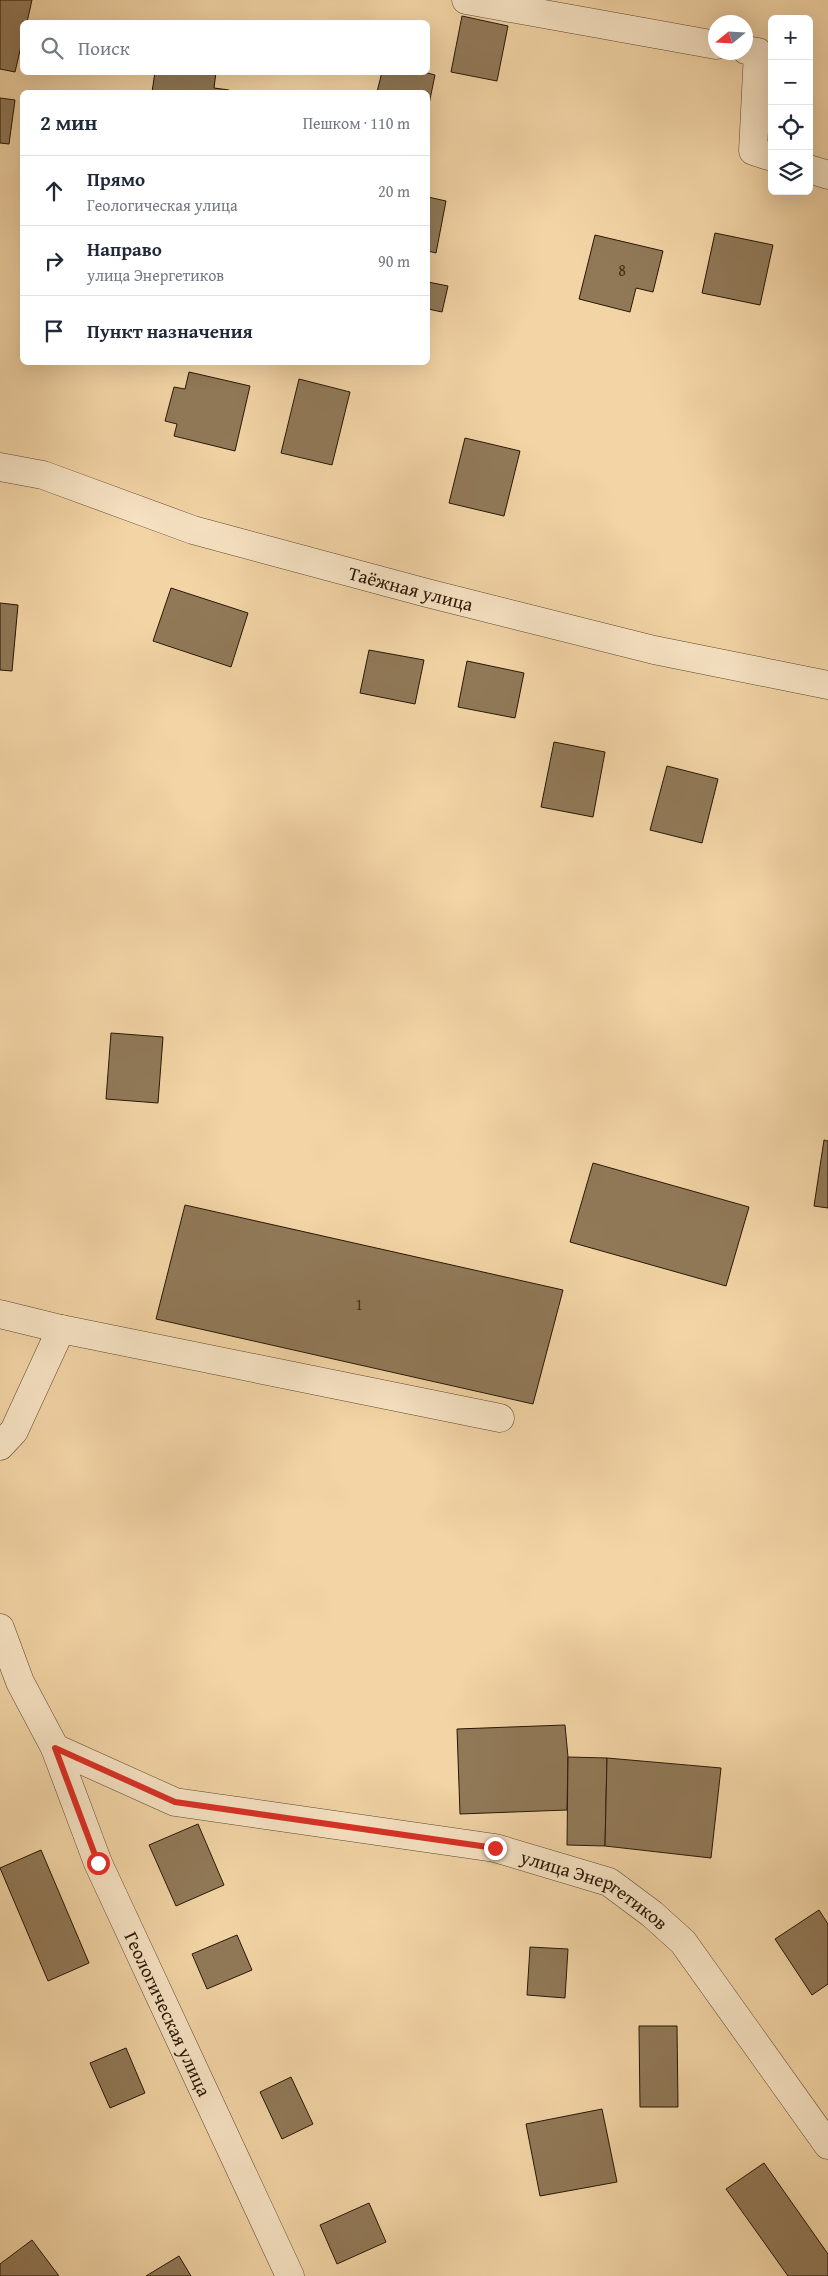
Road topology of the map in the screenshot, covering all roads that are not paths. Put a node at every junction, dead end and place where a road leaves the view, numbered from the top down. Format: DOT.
graph roads {
  1 [pos="466,0"];
  2 [pos="708,44"];
  3 [pos="752,60"];
  4 [pos="768,156"];
  5 [pos="813,170"];
  6 [pos="828,175"];
  7 [pos="0,467"];
  8 [pos="828,685"];
  9 [pos="0,1314"];
  10 [pos="61,1329"];
  11 [pos="500,1418"];
  12 [pos="0,1446"];
  13 [pos="0,1628"];
  14 [pos="55,1748"];
  15 [pos="828,2145"];
  16 [pos="290,2276"];
  1 -- 2 [label="street"];
  3 -- 4 [label="street"];
  5 -- 6 [label="street"];
  7 -- 8 [label="street, Таёжная улица"];
  9 -- 10 [label="street"];
  10 -- 11 [label="street"];
  10 -- 12 [label="street"];
  13 -- 14 [label="street, Геологическая улица"];
  14 -- 15 [label="street, улица Энергетиков"];
  14 -- 16 [label="street, Геологическая улица"];
}
